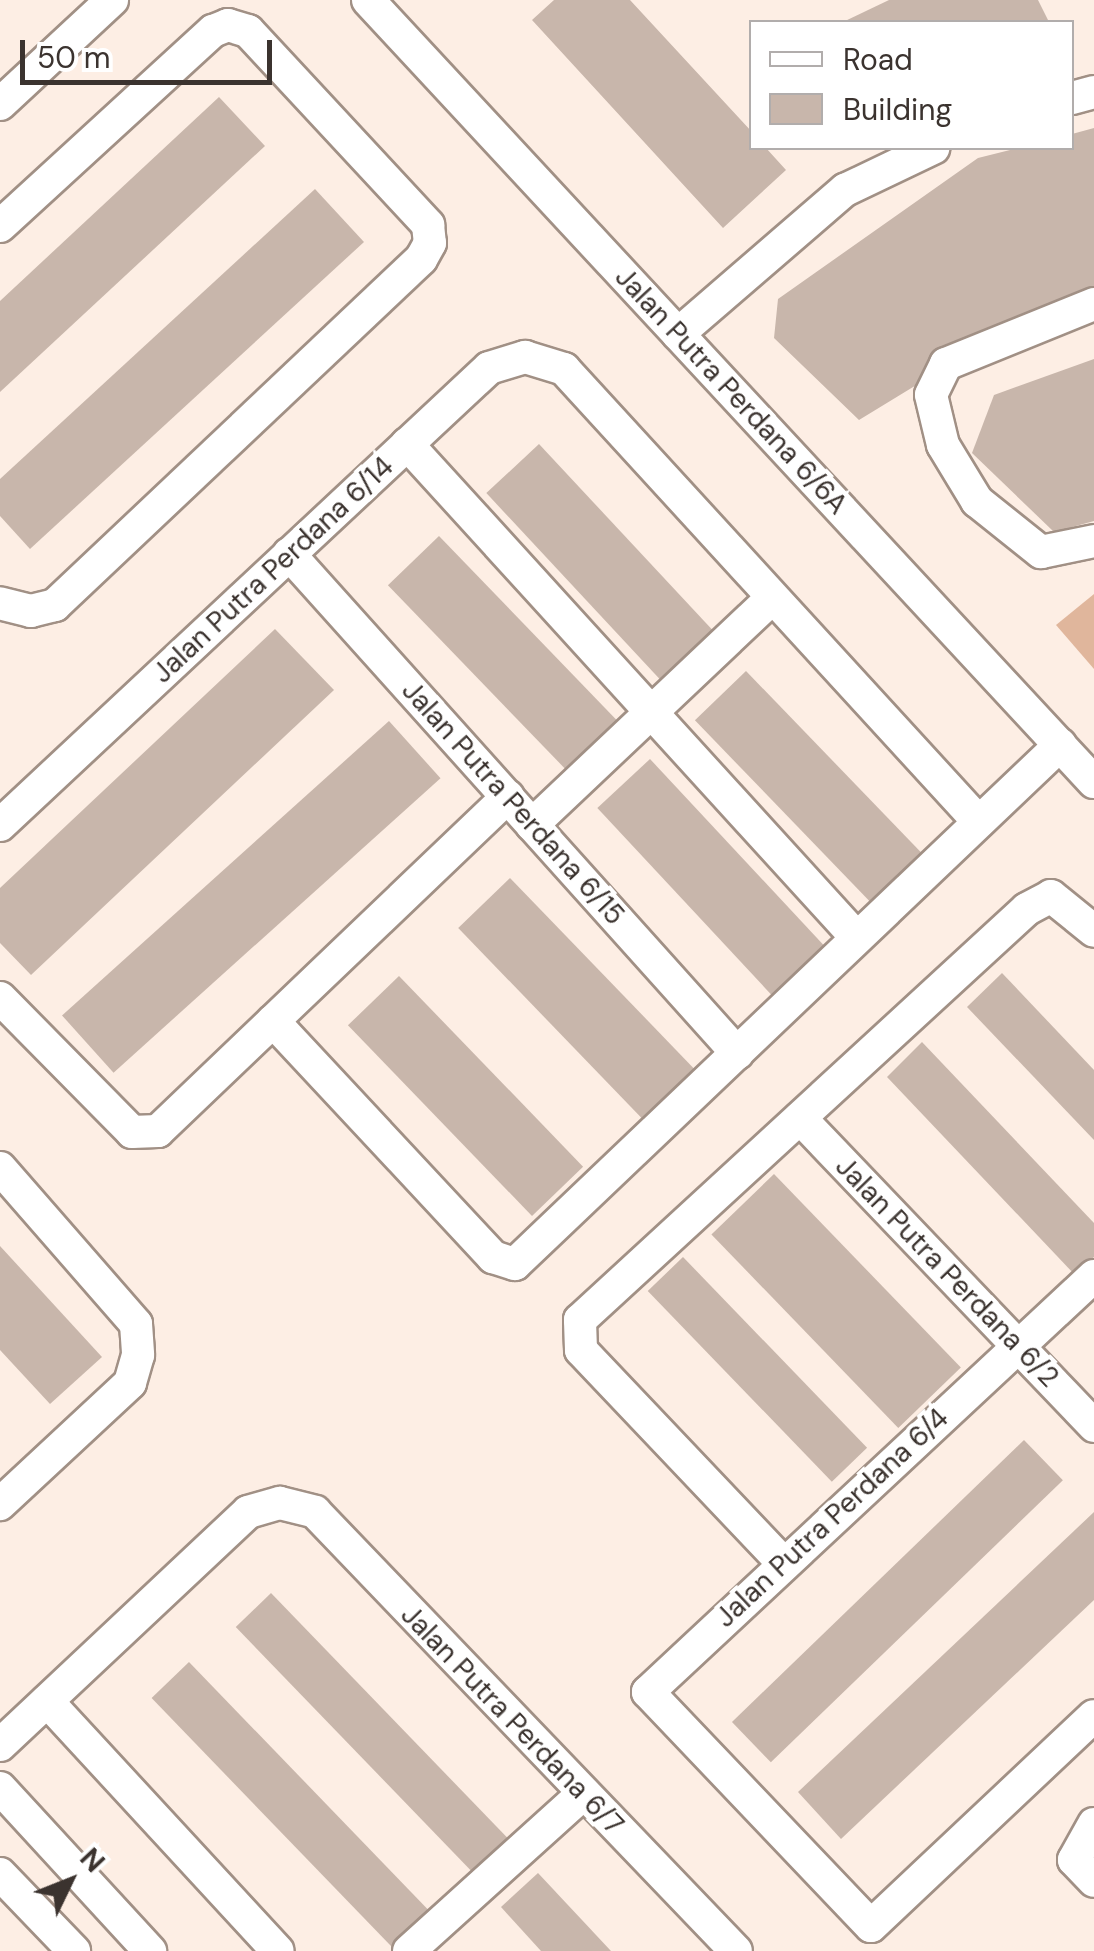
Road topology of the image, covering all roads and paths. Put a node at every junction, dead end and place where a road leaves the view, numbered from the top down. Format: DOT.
graph roads {
  1 [pos="112,0"];
  2 [pos="368,0"];
  3 [pos="0,104"];
  4 [pos="929,150"];
  5 [pos="0,226"];
  6 [pos="1094,304"];
  7 [pos="678,334"];
  8 [pos="408,444"];
  9 [pos="1094,541"];
  10 [pos="289,554"];
  11 [pos="772,598"];
  12 [pos="0,602"];
  13 [pos="652,712"];
  14 [pos="1060,745"];
  15 [pos="1094,782"];
  16 [pos="508,797"];
  17 [pos="980,822"];
  18 [pos="0,825"];
  19 [pos="532,825"];
  20 [pos="1094,931"];
  21 [pos="858,938"];
  22 [pos="0,998"];
  23 [pos="273,1022"];
  24 [pos="736,1053"];
  25 [pos="800,1118"];
  26 [pos="0,1168"];
  27 [pos="1094,1276"];
  28 [pos="1016,1345"];
  29 [pos="1094,1426"];
  30 [pos="0,1504"];
  31 [pos="784,1564"];
  32 [pos="48,1701"];
  33 [pos="1094,1716"];
  34 [pos="0,1745"];
  35 [pos="0,1788"];
  36 [pos="583,1794"];
  37 [pos="1094,1824"];
  38 [pos="1084,1871"];
  39 [pos="0,1874"];
  40 [pos="74,1951"];
  41 [pos="150,1951"];
  42 [pos="278,1951"];
  43 [pos="408,1951"];
  44 [pos="736,1951"];
  1 -- 3 [label="street"];
  2 -- 7 [label="street, Jalan Putra Perdana 6/6A"];
  4 -- 7 [label="street"];
  5 -- 12 [label="street"];
  6 -- 9 [label="street"];
  7 -- 14 [label="street, Jalan Putra Perdana 6/6A"];
  8 -- 10 [label="street, Jalan Putra Perdana 6/14"];
  8 -- 11 [label="street, Jalan Putra Perdana 6/14"];
  8 -- 13 [label="street"];
  10 -- 16 [label="street, Jalan Putra Perdana 6/15"];
  10 -- 18 [label="street, Jalan Putra Perdana 6/14"];
  11 -- 13 [label="street"];
  11 -- 17 [label="street"];
  13 -- 19 [label="street"];
  13 -- 21 [label="street"];
  14 -- 15 [label="street, Jalan Putra Perdana 6/6A"];
  14 -- 17 [label="street"];
  16 -- 19 [label="street, Jalan Putra Perdana 6/15"];
  16 -- 23 [label="street"];
  17 -- 21 [label="street"];
  19 -- 24 [label="street, Jalan Putra Perdana 6/15"];
  20 -- 25 [label="street"];
  21 -- 24 [label="street"];
  22 -- 23 [label="street"];
  23 -- 24 [label="street"];
  25 -- 28 [label="street, Jalan Putra Perdana 6/2"];
  25 -- 31 [label="street"];
  26 -- 30 [label="street"];
  27 -- 28 [label="street, Jalan Putra Perdana 6/4"];
  28 -- 29 [label="street, Jalan Putra Perdana 6/2"];
  28 -- 31 [label="street, Jalan Putra Perdana 6/4"];
  31 -- 33 [label="street, Jalan Putra Perdana 6/4"];
  32 -- 34 [label="street"];
  32 -- 36 [label="street, Jalan Putra Perdana 6/7"];
  32 -- 42 [label="street"];
  35 -- 41 [label="street"];
  36 -- 43 [label="street"];
  36 -- 44 [label="street, Jalan Putra Perdana 6/7"];
  37 -- 38 [label="street"];
  39 -- 40 [label="street"];
}
